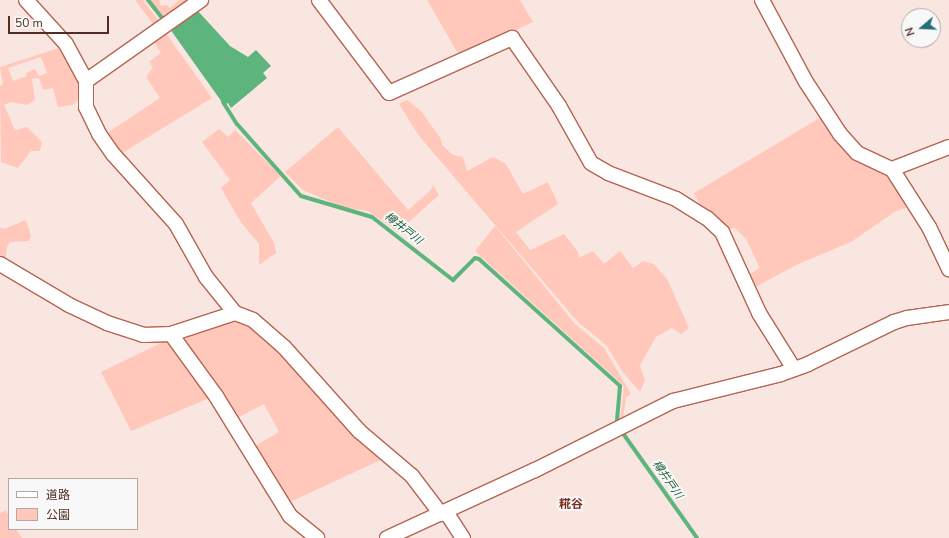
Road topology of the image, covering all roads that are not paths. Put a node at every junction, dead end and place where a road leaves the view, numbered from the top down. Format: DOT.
graph roads {
  1 [pos="26,0"];
  2 [pos="201,0"];
  3 [pos="319,0"];
  4 [pos="762,0"];
  5 [pos="86,81"];
  6 [pos="949,147"];
  7 [pos="892,169"];
  8 [pos="0,264"];
  9 [pos="949,269"];
  10 [pos="949,312"];
  11 [pos="235,313"];
  12 [pos="171,334"];
  13 [pos="794,369"];
  14 [pos="444,513"];
  15 [pos="317,538"];
  16 [pos="387,538"];
  17 [pos="463,538"];
  1 -- 5 [label="street"];
  2 -- 5 [label="street"];
  3 -- 13 [label="street"];
  4 -- 7 [label="street"];
  5 -- 11 [label="street"];
  6 -- 7 [label="street"];
  7 -- 9 [label="street"];
  8 -- 12 [label="street"];
  10 -- 13 [label="street"];
  11 -- 12 [label="street"];
  11 -- 14 [label="street"];
  12 -- 15 [label="street"];
  13 -- 14 [label="street"];
  14 -- 16 [label="street"];
  14 -- 17 [label="street"];
}
